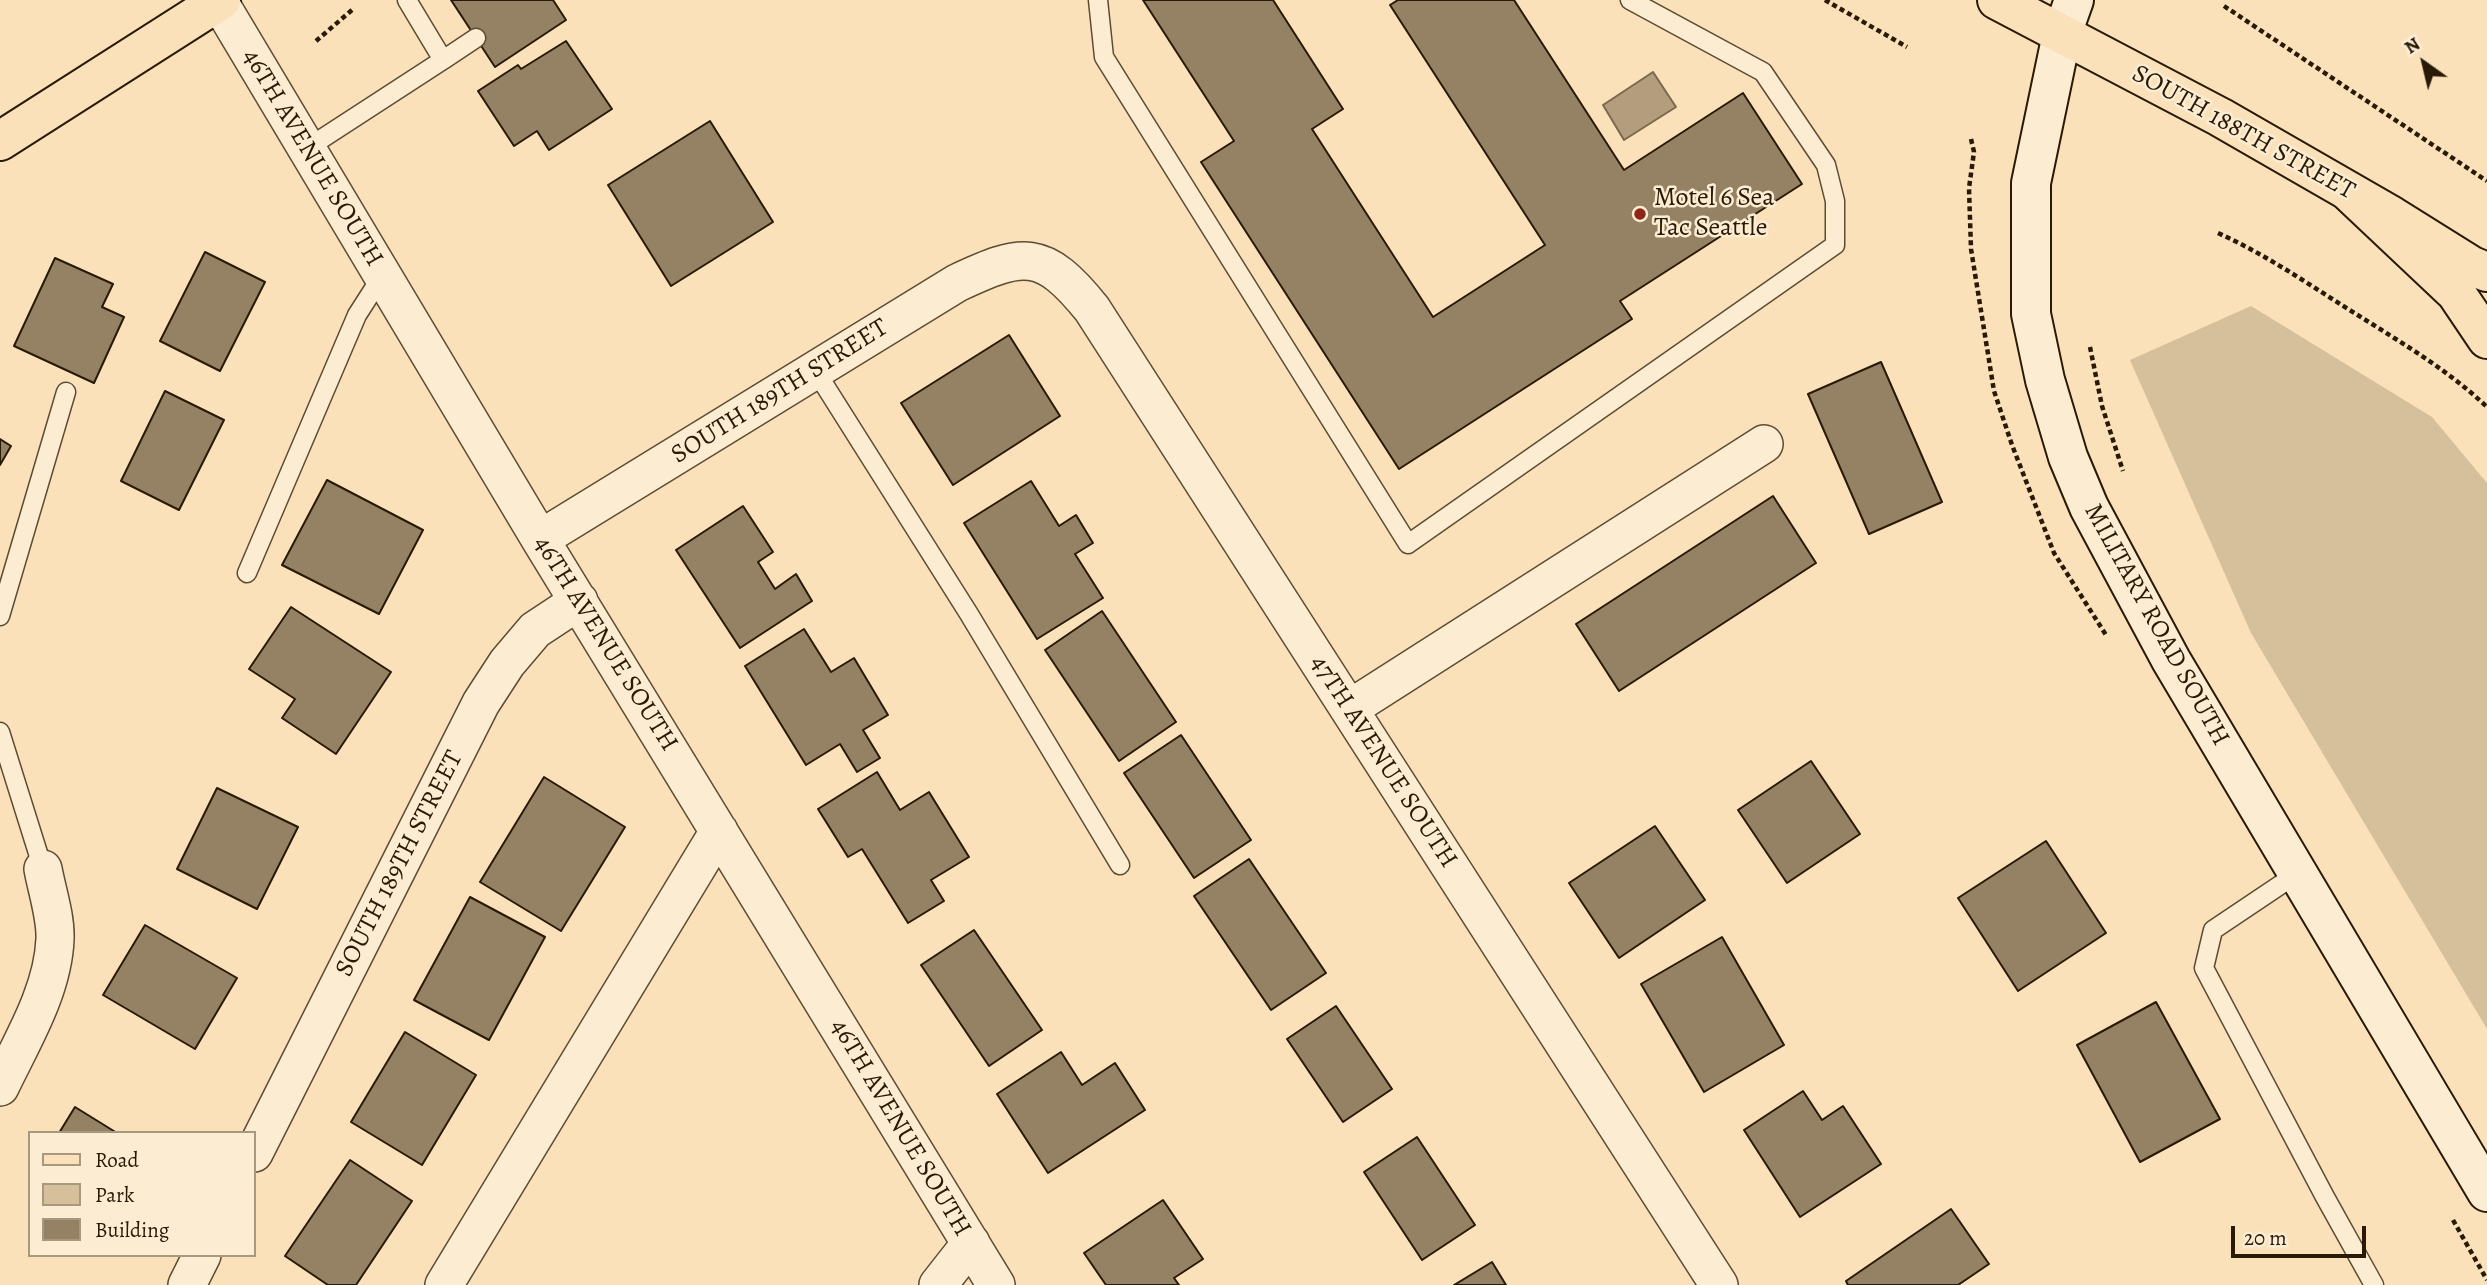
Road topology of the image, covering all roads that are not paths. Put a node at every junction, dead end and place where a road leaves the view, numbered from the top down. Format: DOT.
graph roads {
  1 [pos="219,0"];
  2 [pos="407,0"];
  3 [pos="1098,0"];
  4 [pos="1630,0"];
  5 [pos="1997,0"];
  6 [pos="2068,17"];
  7 [pos="476,38"];
  8 [pos="443,60"];
  9 [pos="0,141"];
  10 [pos="306,149"];
  11 [pos="2350,193"];
  12 [pos="1026,259"];
  13 [pos="2487,272"];
  14 [pos="382,275"];
  15 [pos="2487,339"];
  16 [pos="815,370"];
  17 [pos="66,392"];
  18 [pos="1763,444"];
  19 [pos="540,539"];
  20 [pos="247,573"];
  21 [pos="579,601"];
  22 [pos="0,616"];
  23 [pos="1349,709"];
  24 [pos="0,732"];
  25 [pos="719,831"];
  26 [pos="1120,865"];
  27 [pos="43,869"];
  28 [pos="2298,873"];
  29 [pos="0,1087"];
  30 [pos="256,1149"];
  31 [pos="2487,1192"];
  32 [pos="971,1244"];
  33 [pos="201,1257"];
  34 [pos="187,1285"];
  35 [pos="444,1285"];
  36 [pos="938,1285"];
  37 [pos="996,1285"];
  38 [pos="1719,1285"];
  39 [pos="2374,1285"];
  1 -- 9 [label="main road"];
  1 -- 10 [label="street, 46TH AVENUE SOUTH"];
  2 -- 8 [label="lane"];
  3 -- 4 [label="lane"];
  5 -- 6 [label="main road, SOUTH 188TH STREET"];
  6 -- 11 [label="main road, SOUTH 188TH STREET"];
  6 -- 28 [label="main road, MILITARY ROAD SOUTH"];
  7 -- 8 [label="lane"];
  8 -- 10 [label="lane"];
  10 -- 14 [label="street, 46TH AVENUE SOUTH"];
  11 -- 13 [label="main road, SOUTH 188TH STREET"];
  11 -- 15 [label="main road"];
  12 -- 16 [label="street, SOUTH 189TH STREET"];
  12 -- 23 [label="street, 47TH AVENUE SOUTH"];
  14 -- 19 [label="street, 46TH AVENUE SOUTH"];
  14 -- 20 [label="lane"];
  16 -- 19 [label="street, SOUTH 189TH STREET"];
  16 -- 26 [label="lane"];
  17 -- 22 [label="lane"];
  18 -- 23 [label="street"];
  19 -- 21 [label="street, 46TH AVENUE SOUTH"];
  21 -- 25 [label="street, 46TH AVENUE SOUTH"];
  21 -- 30 [label="street, SOUTH 189TH STREET"];
  23 -- 38 [label="street, 47TH AVENUE SOUTH"];
  24 -- 27 [label="lane"];
  25 -- 32 [label="street, 46TH AVENUE SOUTH"];
  25 -- 35 [label="street"];
  27 -- 29 [label="street"];
  28 -- 31 [label="main road, MILITARY ROAD SOUTH"];
  28 -- 39 [label="lane"];
  32 -- 36 [label="street"];
  32 -- 37 [label="street, 46TH AVENUE SOUTH"];
  33 -- 34 [label="street"];
}
